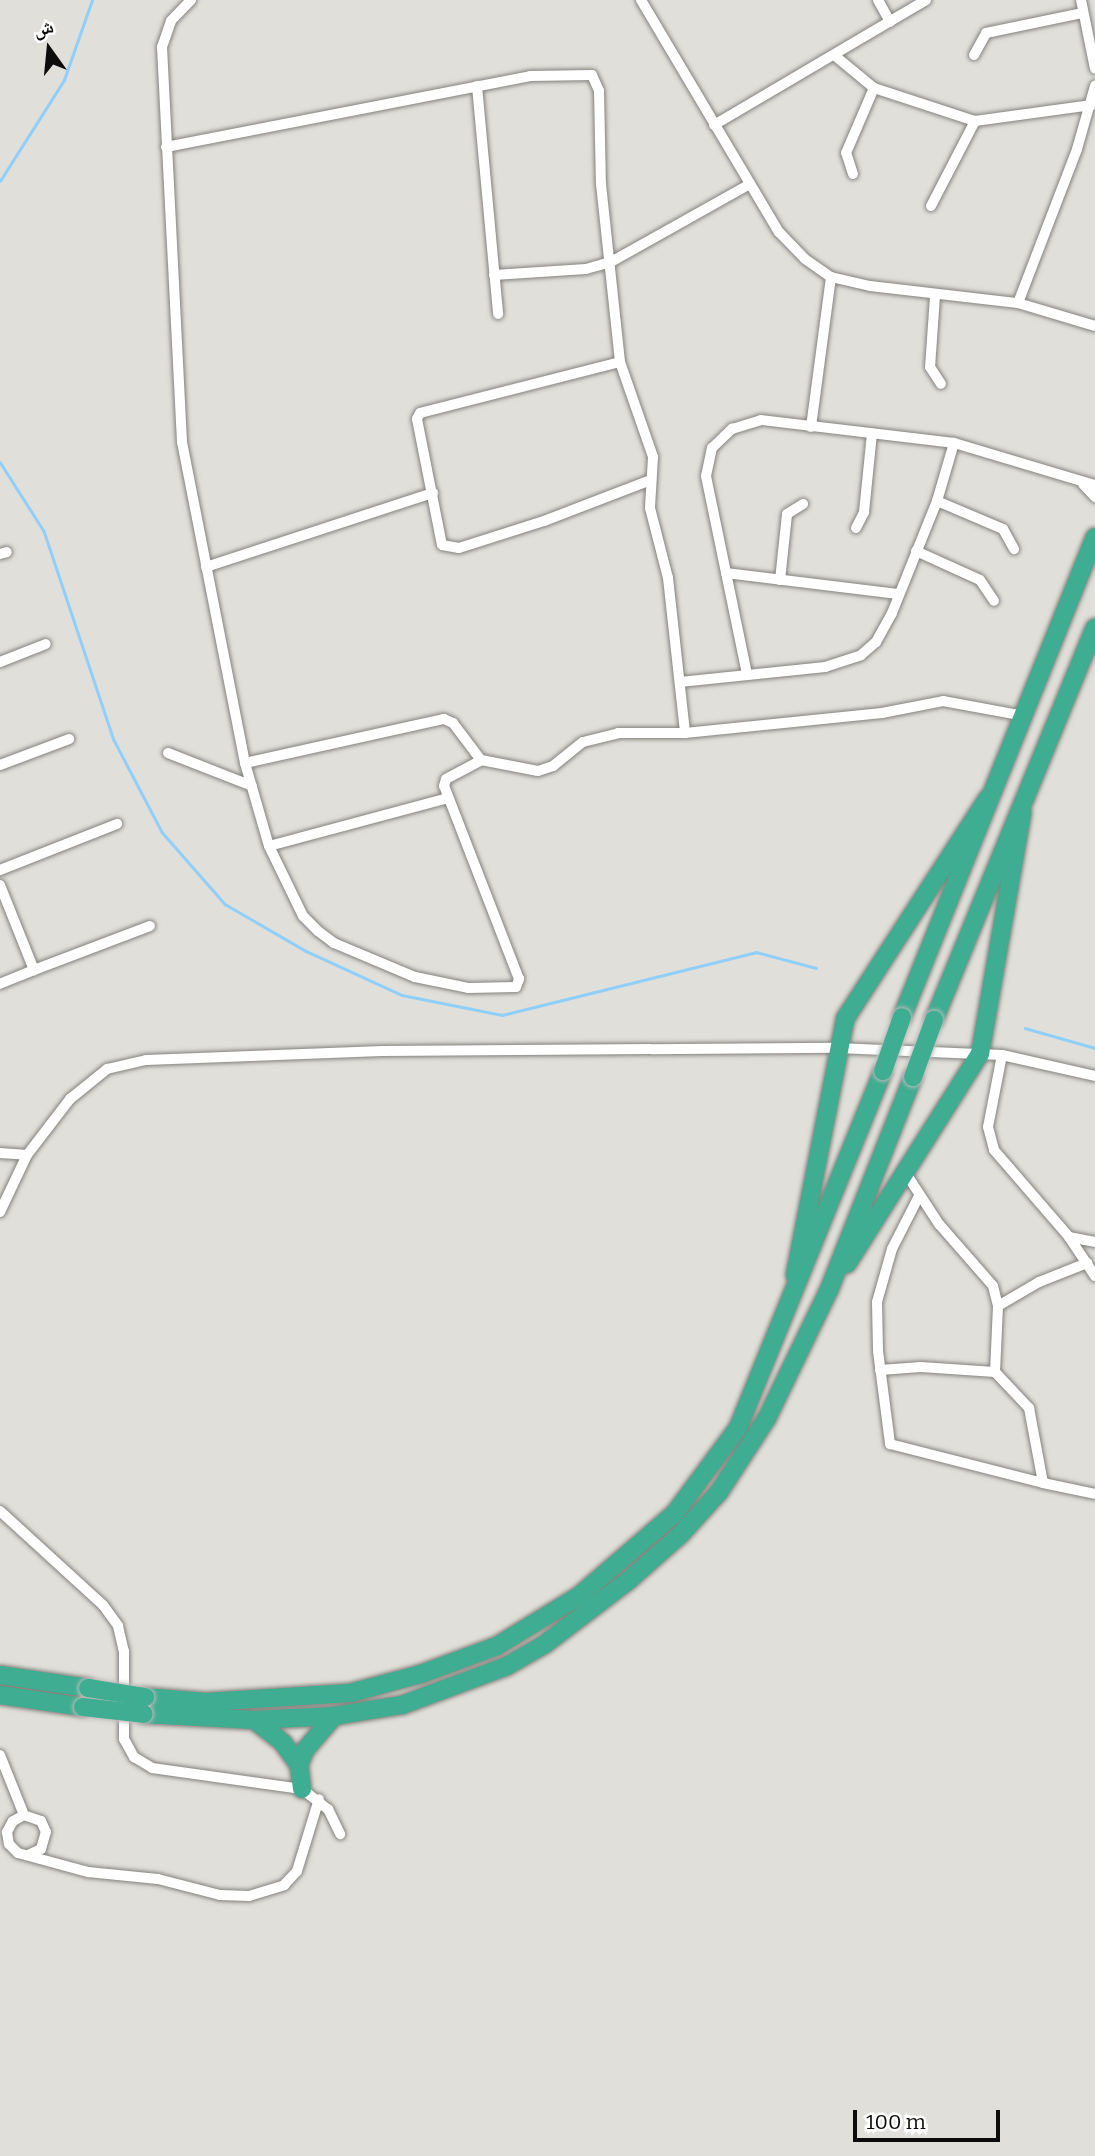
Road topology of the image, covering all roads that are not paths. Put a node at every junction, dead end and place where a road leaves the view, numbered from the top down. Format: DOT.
graph roads {
  1 [pos="191,0"];
  2 [pos="641,0"];
  3 [pos="878,0"];
  4 [pos="926,0"];
  5 [pos="1081,0"];
  6 [pos="1083,13"];
  7 [pos="890,22"];
  8 [pos="834,55"];
  9 [pos="974,55"];
  10 [pos="1095,69"];
  11 [pos="477,86"];
  12 [pos="1095,86"];
  13 [pos="874,88"];
  14 [pos="1092,105"];
  15 [pos="975,121"];
  16 [pos="714,125"];
  17 [pos="166,147"];
  18 [pos="853,174"];
  19 [pos="750,184"];
  20 [pos="931,206"];
  21 [pos="611,262"];
  22 [pos="494,275"];
  23 [pos="831,277"];
  24 [pos="935,296"];
  25 [pos="1018,303"];
  26 [pos="498,314"];
  27 [pos="1095,326"];
  28 [pos="620,362"];
  29 [pos="942,384"];
  30 [pos="811,427"];
  31 [pos="872,433"];
  32 [pos="954,443"];
  33 [pos="651,480"];
  34 [pos="1083,484"];
  35 [pos="1095,485"];
  36 [pos="433,493"];
  37 [pos="1095,497"];
  38 [pos="937,501"];
  39 [pos="803,504"];
  40 [pos="856,528"];
  41 [pos="1095,537"];
  42 [pos="1014,549"];
  43 [pos="916,551"];
  44 [pos="206,566"];
  45 [pos="726,573"];
  46 [pos="780,580"];
  47 [pos="898,594"];
  48 [pos="994,601"];
  49 [pos="1095,628"];
  50 [pos="46,644"];
  51 [pos="0,662"];
  52 [pos="747,674"];
  53 [pos="680,682"];
  54 [pos="1024,716"];
  55 [pos="685,733"];
  56 [pos="69,739"];
  57 [pos="169,753"];
  58 [pos="481,760"];
  59 [pos="245,763"];
  60 [pos="0,765"];
  61 [pos="252,786"];
  62 [pos="448,798"];
  63 [pos="988,798"];
  64 [pos="1022,813"];
  65 [pos="117,824"];
  66 [pos="269,846"];
  67 [pos="0,870"];
  68 [pos="0,885"];
  69 [pos="150,926"];
  70 [pos="34,970"];
  71 [pos="0,984"];
  72 [pos="837,1048"];
  73 [pos="980,1054"];
  74 [pos="1002,1055"];
  75 [pos="1095,1076"];
  76 [pos="0,1153"];
  77 [pos="27,1155"];
  78 [pos="907,1175"];
  79 [pos="919,1196"];
  80 [pos="0,1212"];
  81 [pos="1069,1237"];
  82 [pos="1095,1242"];
  83 [pos="1087,1263"];
  84 [pos="1095,1276"];
  85 [pos="829,1290"];
  86 [pos="791,1304"];
  87 [pos="998,1306"];
  88 [pos="880,1370"];
  89 [pos="995,1372"];
  90 [pos="1043,1483"];
  91 [pos="1095,1494"];
  92 [pos="0,1511"];
  93 [pos="0,1675"];
  94 [pos="0,1695"];
  95 [pos="144,1705"];
  96 [pos="334,1716"];
  97 [pos="254,1720"];
  98 [pos="0,1755"];
  99 [pos="299,1765"];
  100 [pos="302,1789"];
  101 [pos="319,1799"];
  102 [pos="24,1815"];
  103 [pos="4,1832"];
  104 [pos="340,1834"];
  105 [pos="30,1854"];
  1 -- 17 [label="street"];
  2 -- 16 [label="street"];
  3 -- 7 [label="street"];
  4 -- 7 [label="street"];
  5 -- 6 [label="street"];
  6 -- 9 [label="street"];
  6 -- 10 [label="street"];
  7 -- 8 [label="street"];
  8 -- 13 [label="street"];
  8 -- 16 [label="street"];
  11 -- 17 [label="street"];
  11 -- 21 [label="street"];
  11 -- 22 [label="street"];
  12 -- 14 [label="street"];
  13 -- 15 [label="street"];
  13 -- 18 [label="street"];
  14 -- 15 [label="street"];
  14 -- 25 [label="street"];
  15 -- 20 [label="street"];
  16 -- 19 [label="street"];
  17 -- 44 [label="street"];
  19 -- 21 [label="street"];
  19 -- 23 [label="street"];
  21 -- 22 [label="street"];
  21 -- 28 [label="street"];
  22 -- 26 [label="street"];
  23 -- 24 [label="street"];
  23 -- 30 [label="street"];
  24 -- 25 [label="street"];
  24 -- 29 [label="street"];
  25 -- 27 [label="street"];
  28 -- 33 [label="street"];
  28 -- 36 [label="street"];
  30 -- 31 [label="street"];
  30 -- 45 [label="street"];
  31 -- 32 [label="street"];
  31 -- 40 [label="street"];
  32 -- 34 [label="street"];
  32 -- 38 [label="street"];
  33 -- 36 [label="street"];
  33 -- 53 [label="street"];
  34 -- 35 [label="street"];
  34 -- 37 [label="street"];
  36 -- 44 [label="street"];
  38 -- 42 [label="street"];
  38 -- 43 [label="street"];
  39 -- 46 [label="street"];
  41 -- 54 [label="highway"];
  43 -- 47 [label="street"];
  43 -- 48 [label="street"];
  44 -- 59 [label="street"];
  45 -- 46 [label="street"];
  45 -- 52 [label="street"];
  46 -- 47 [label="street"];
  47 -- 52 [label="street"];
  49 -- 64 [label="highway"];
  50 -- 51 [label="street"];
  52 -- 53 [label="street"];
  53 -- 55 [label="street"];
  54 -- 55 [label="street"];
  54 -- 63 [label="highway"];
  55 -- 58 [label="street"];
  56 -- 60 [label="street"];
  57 -- 61 [label="street"];
  58 -- 59 [label="street"];
  58 -- 62 [label="street"];
  59 -- 61 [label="street"];
  61 -- 66 [label="street"];
  62 -- 66 [label="street"];
  62 -- 66 [label="street"];
  63 -- 72 [label="highway"];
  63 -- 86 [label="highway, bridge"];
  64 -- 73 [label="highway"];
  64 -- 85 [label="highway, bridge"];
  65 -- 67 [label="street"];
  68 -- 70 [label="street"];
  69 -- 70 [label="street"];
  70 -- 71 [label="street"];
  72 -- 73 [label="street"];
  72 -- 77 [label="street"];
  72 -- 86 [label="highway"];
  73 -- 74 [label="street"];
  73 -- 78 [label="highway"];
  74 -- 75 [label="street"];
  74 -- 81 [label="street"];
  76 -- 77 [label="street"];
  77 -- 80 [label="street"];
  78 -- 79 [label="street"];
  78 -- 85 [label="highway"];
  79 -- 87 [label="street"];
  79 -- 88 [label="street"];
  81 -- 82 [label="street"];
  81 -- 83 [label="street"];
  83 -- 84 [label="street"];
  83 -- 87 [label="street"];
  85 -- 96 [label="highway"];
  86 -- 95 [label="highway"];
  87 -- 89 [label="street"];
  88 -- 89 [label="street"];
  88 -- 90 [label="street"];
  89 -- 90 [label="street"];
  90 -- 91 [label="street"];
  92 -- 100 [label="street"];
  93 -- 95 [label="highway, bridge"];
  94 -- 95 [label="highway, bridge"];
  95 -- 97 [label="highway"];
  96 -- 97 [label="highway"];
  96 -- 99 [label="highway"];
  97 -- 99 [label="highway"];
  98 -- 102 [label="street"];
  99 -- 100 [label="highway"];
  100 -- 101 [label="street"];
  101 -- 104 [label="street"];
  101 -- 105 [label="street"];
  102 -- 103 [label="street"];
  102 -- 105 [label="street"];
  103 -- 105 [label="street"];
}
